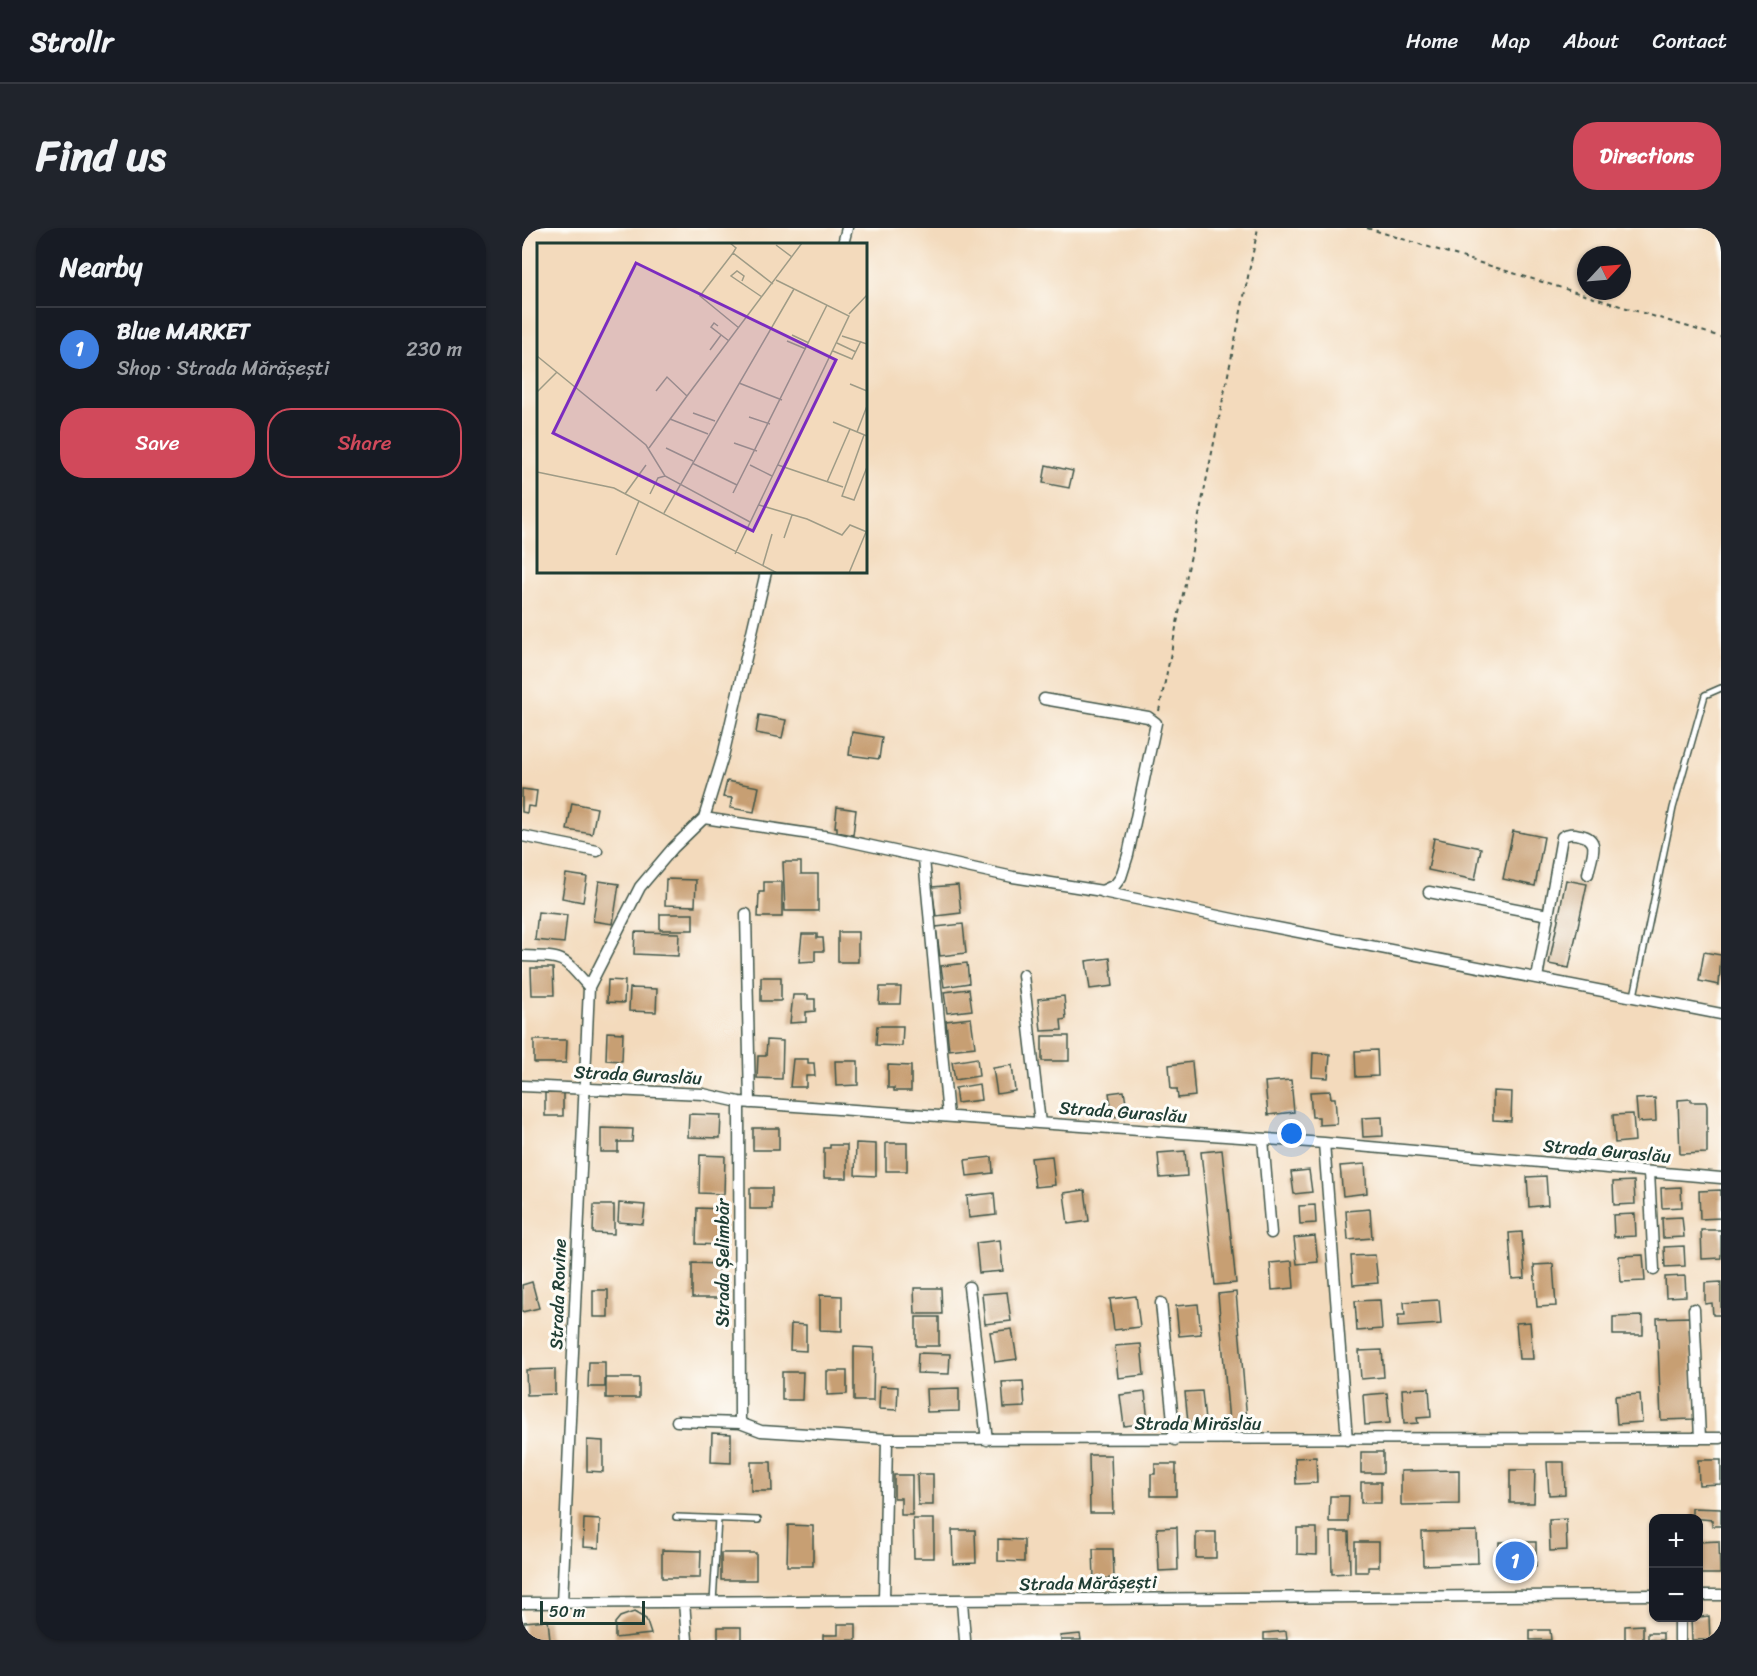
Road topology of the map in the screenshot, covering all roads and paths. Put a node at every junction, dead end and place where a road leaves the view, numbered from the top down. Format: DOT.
graph roads {
  1 [pos="847,228"];
  2 [pos="1258,228"];
  3 [pos="1366,228"];
  4 [pos="843,243"];
  5 [pos="1721,337"];
  6 [pos="766,573"];
  7 [pos="1721,688"];
  8 [pos="1044,699"];
  9 [pos="1156,723"];
  10 [pos="704,818"];
  11 [pos="522,836"];
  12 [pos="597,851"];
  13 [pos="924,859"];
  14 [pos="1587,874"];
  15 [pos="1102,891"];
  16 [pos="1430,892"];
  17 [pos="746,915"];
  18 [pos="1548,915"];
  19 [pos="522,956"];
  20 [pos="1023,975"];
  21 [pos="1537,978"];
  22 [pos="589,987"];
  23 [pos="1634,996"];
  24 [pos="1721,1014"];
  25 [pos="522,1086"];
  26 [pos="583,1088"];
  27 [pos="745,1103"];
  28 [pos="948,1116"];
  29 [pos="1040,1123"];
  30 [pos="1263,1139"];
  31 [pos="1324,1143"];
  32 [pos="1649,1172"];
  33 [pos="1721,1178"];
  34 [pos="1271,1233"];
  35 [pos="1654,1270"];
  36 [pos="969,1287"];
  37 [pos="1161,1303"];
  38 [pos="1694,1309"];
  39 [pos="677,1421"];
  40 [pos="740,1424"];
  41 [pos="1700,1438"];
  42 [pos="1721,1438"];
  43 [pos="887,1439"];
  44 [pos="987,1440"];
  45 [pos="1175,1440"];
  46 [pos="1347,1440"];
  47 [pos="676,1517"];
  48 [pos="718,1519"];
  49 [pos="758,1520"];
  50 [pos="1649,1595"];
  51 [pos="1703,1595"];
  52 [pos="1721,1595"];
  53 [pos="884,1600"];
  54 [pos="962,1601"];
  55 [pos="684,1602"];
  56 [pos="714,1602"];
  57 [pos="522,1603"];
  58 [pos="562,1603"];
  59 [pos="1680,1622"];
  60 [pos="687,1640"];
  61 [pos="965,1640"];
  62 [pos="1680,1640"];
  1 -- 4 [label="street"];
  2 -- 9 [label="path"];
  3 -- 5 [label="path"];
  6 -- 10 [label="street"];
  7 -- 23 [label="lane"];
  8 -- 9 [label="street"];
  9 -- 15 [label="street"];
  10 -- 13 [label="street"];
  10 -- 22 [label="street"];
  11 -- 12 [label="street"];
  13 -- 15 [label="street"];
  13 -- 28 [label="street"];
  14 -- 18 [label="street"];
  15 -- 21 [label="street"];
  16 -- 18 [label="street"];
  17 -- 27 [label="street, Strada Șelimbăr"];
  18 -- 21 [label="street"];
  19 -- 22 [label="street"];
  20 -- 29 [label="street"];
  21 -- 23 [label="street"];
  22 -- 26 [label="street, Strada Rovine"];
  23 -- 24 [label="street"];
  25 -- 26 [label="street, Strada Guraslău"];
  26 -- 27 [label="street, Strada Guraslău"];
  26 -- 58 [label="street, Strada Rovine"];
  27 -- 28 [label="street, Strada Guraslău"];
  27 -- 40 [label="street, Strada Șelimbăr"];
  28 -- 29 [label="street, Strada Guraslău"];
  29 -- 30 [label="street, Strada Guraslău"];
  30 -- 31 [label="street, Strada Guraslău"];
  30 -- 34 [label="street"];
  31 -- 32 [label="street, Strada Guraslău"];
  31 -- 46 [label="street"];
  32 -- 33 [label="street, Strada Guraslău"];
  32 -- 35 [label="street"];
  36 -- 44 [label="street"];
  37 -- 45 [label="street"];
  38 -- 41 [label="street"];
  39 -- 40 [label="street, Strada Mirăslău"];
  40 -- 43 [label="street, Strada Mirăslău"];
  41 -- 42 [label="street, Strada Mirăslău"];
  41 -- 46 [label="street, Strada Mirăslău"];
  43 -- 44 [label="street, Strada Mirăslău"];
  43 -- 53 [label="street"];
  44 -- 45 [label="street, Strada Mirăslău"];
  45 -- 46 [label="street, Strada Mirăslău"];
  47 -- 48 [label="lane"];
  48 -- 49 [label="lane"];
  48 -- 56 [label="lane"];
  50 -- 54 [label="street, Strada Mărășești"];
  51 -- 52 [label="street"];
  53 -- 54 [label="street, Strada Mărășești"];
  53 -- 56 [label="street, Strada Mărășești"];
  54 -- 61 [label="street"];
  55 -- 56 [label="street, Strada Mărășești"];
  55 -- 58 [label="street, Strada Mărășești"];
  55 -- 60 [label="street"];
  57 -- 58 [label="street, Strada Mărășești"];
  59 -- 62 [label="street"];
}
